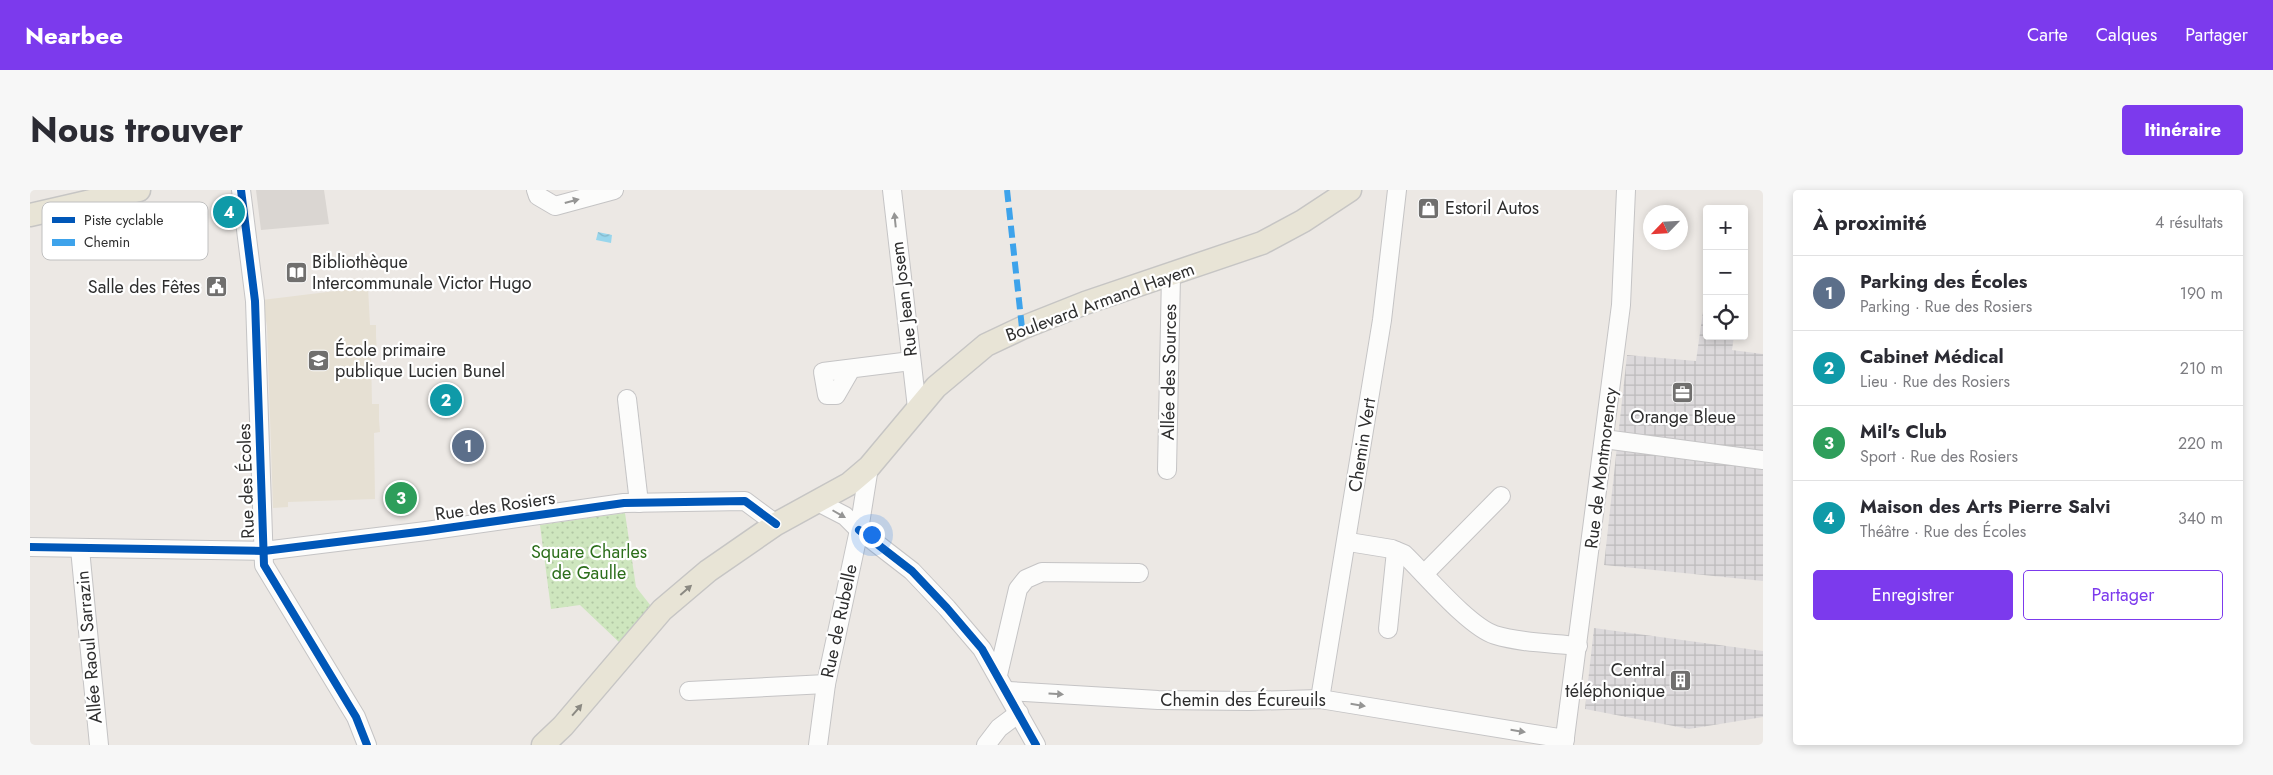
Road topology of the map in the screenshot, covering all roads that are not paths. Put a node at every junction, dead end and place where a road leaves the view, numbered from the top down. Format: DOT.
graph roads {
  1 [pos="140,190"];
  2 [pos="241,190"];
  3 [pos="536,190"];
  4 [pos="614,190"];
  5 [pos="892,190"];
  6 [pos="1350,190"];
  7 [pos="1397,190"];
  8 [pos="1626,190"];
  9 [pos="87,202"];
  10 [pos="1171,274"];
  11 [pos="911,361"];
  12 [pos="851,369"];
  13 [pos="627,399"];
  14 [pos="917,408"];
  15 [pos="1604,439"];
  16 [pos="1763,460"];
  17 [pos="869,467"];
  18 [pos="1167,470"];
  19 [pos="1501,496"];
  20 [pos="816,501"];
  21 [pos="640,503"];
  22 [pos="776,524"];
  23 [pos="858,530"];
  24 [pos="1355,543"];
  25 [pos="30,547"];
  26 [pos="80,549"];
  27 [pos="1396,550"];
  28 [pos="264,551"];
  29 [pos="1139,573"];
  30 [pos="1424,574"];
  31 [pos="1388,629"];
  32 [pos="1578,646"];
  33 [pos="998,675"];
  34 [pos="826,684"];
  35 [pos="690,691"];
  36 [pos="1008,691"];
  37 [pos="1320,699"];
  38 [pos="1019,713"];
  39 [pos="1564,742"];
  40 [pos="99,745"];
  41 [pos="367,745"];
  42 [pos="543,745"];
  43 [pos="818,745"];
  44 [pos="986,745"];
  45 [pos="1036,745"];
  1 -- 9 [label="main road"];
  2 -- 28 [label="street, Rue des Écoles"];
  3 -- 4 [label="street, one-way"];
  11 -- 5 [label="street, Rue Jean Josem, one-way"];
  6 -- 10 [label="main road, Boulevard Armand Hayem"];
  7 -- 37 [label="street, Chemin Vert"];
  8 -- 15 [label="street, Rue de Montmorency"];
  10 -- 14 [label="main road, Boulevard Armand Hayem"];
  10 -- 18 [label="street, Allée des Sources"];
  11 -- 12 [label="street"];
  11 -- 14 [label="street, Rue Jean Josem"];
  13 -- 21 [label="street"];
  14 -- 17 [label="main road, Boulevard Armand Hayem"];
  15 -- 16 [label="street"];
  15 -- 32 [label="street, Rue de Montmorency"];
  17 -- 20 [label="main road, Boulevard Armand Hayem"];
  17 -- 23 [label="street, Rue de Rubelle"];
  19 -- 30 [label="street"];
  20 -- 22 [label="main road, Boulevard Armand Hayem"];
  20 -- 23 [label="street, one-way"];
  21 -- 22 [label="street, Rue des Rosiers"];
  21 -- 28 [label="street, Rue des Rosiers"];
  42 -- 22 [label="main road, Boulevard Armand Hayem, one-way"];
  23 -- 33 [label="street"];
  23 -- 34 [label="street, Rue de Rubelle"];
  24 -- 27 [label="street"];
  25 -- 26 [label="street, Rue des Rosiers"];
  26 -- 28 [label="street, Rue des Rosiers"];
  26 -- 40 [label="street, Allée Raoul Sarrazin"];
  27 -- 30 [label="street"];
  27 -- 31 [label="street"];
  28 -- 41 [label="street, Rue des Écoles"];
  29 -- 33 [label="street"];
  30 -- 32 [label="street"];
  32 -- 39 [label="street, Rue de Montmorency"];
  33 -- 36 [label="street"];
  34 -- 35 [label="street"];
  34 -- 43 [label="street, Rue de Rubelle"];
  36 -- 37 [label="street, Chemin des Écureuils, one-way"];
  36 -- 38 [label="street"];
  37 -- 39 [label="street, Chemin des Écureuils, one-way"];
  38 -- 44 [label="street"];
  38 -- 45 [label="street"];
}
